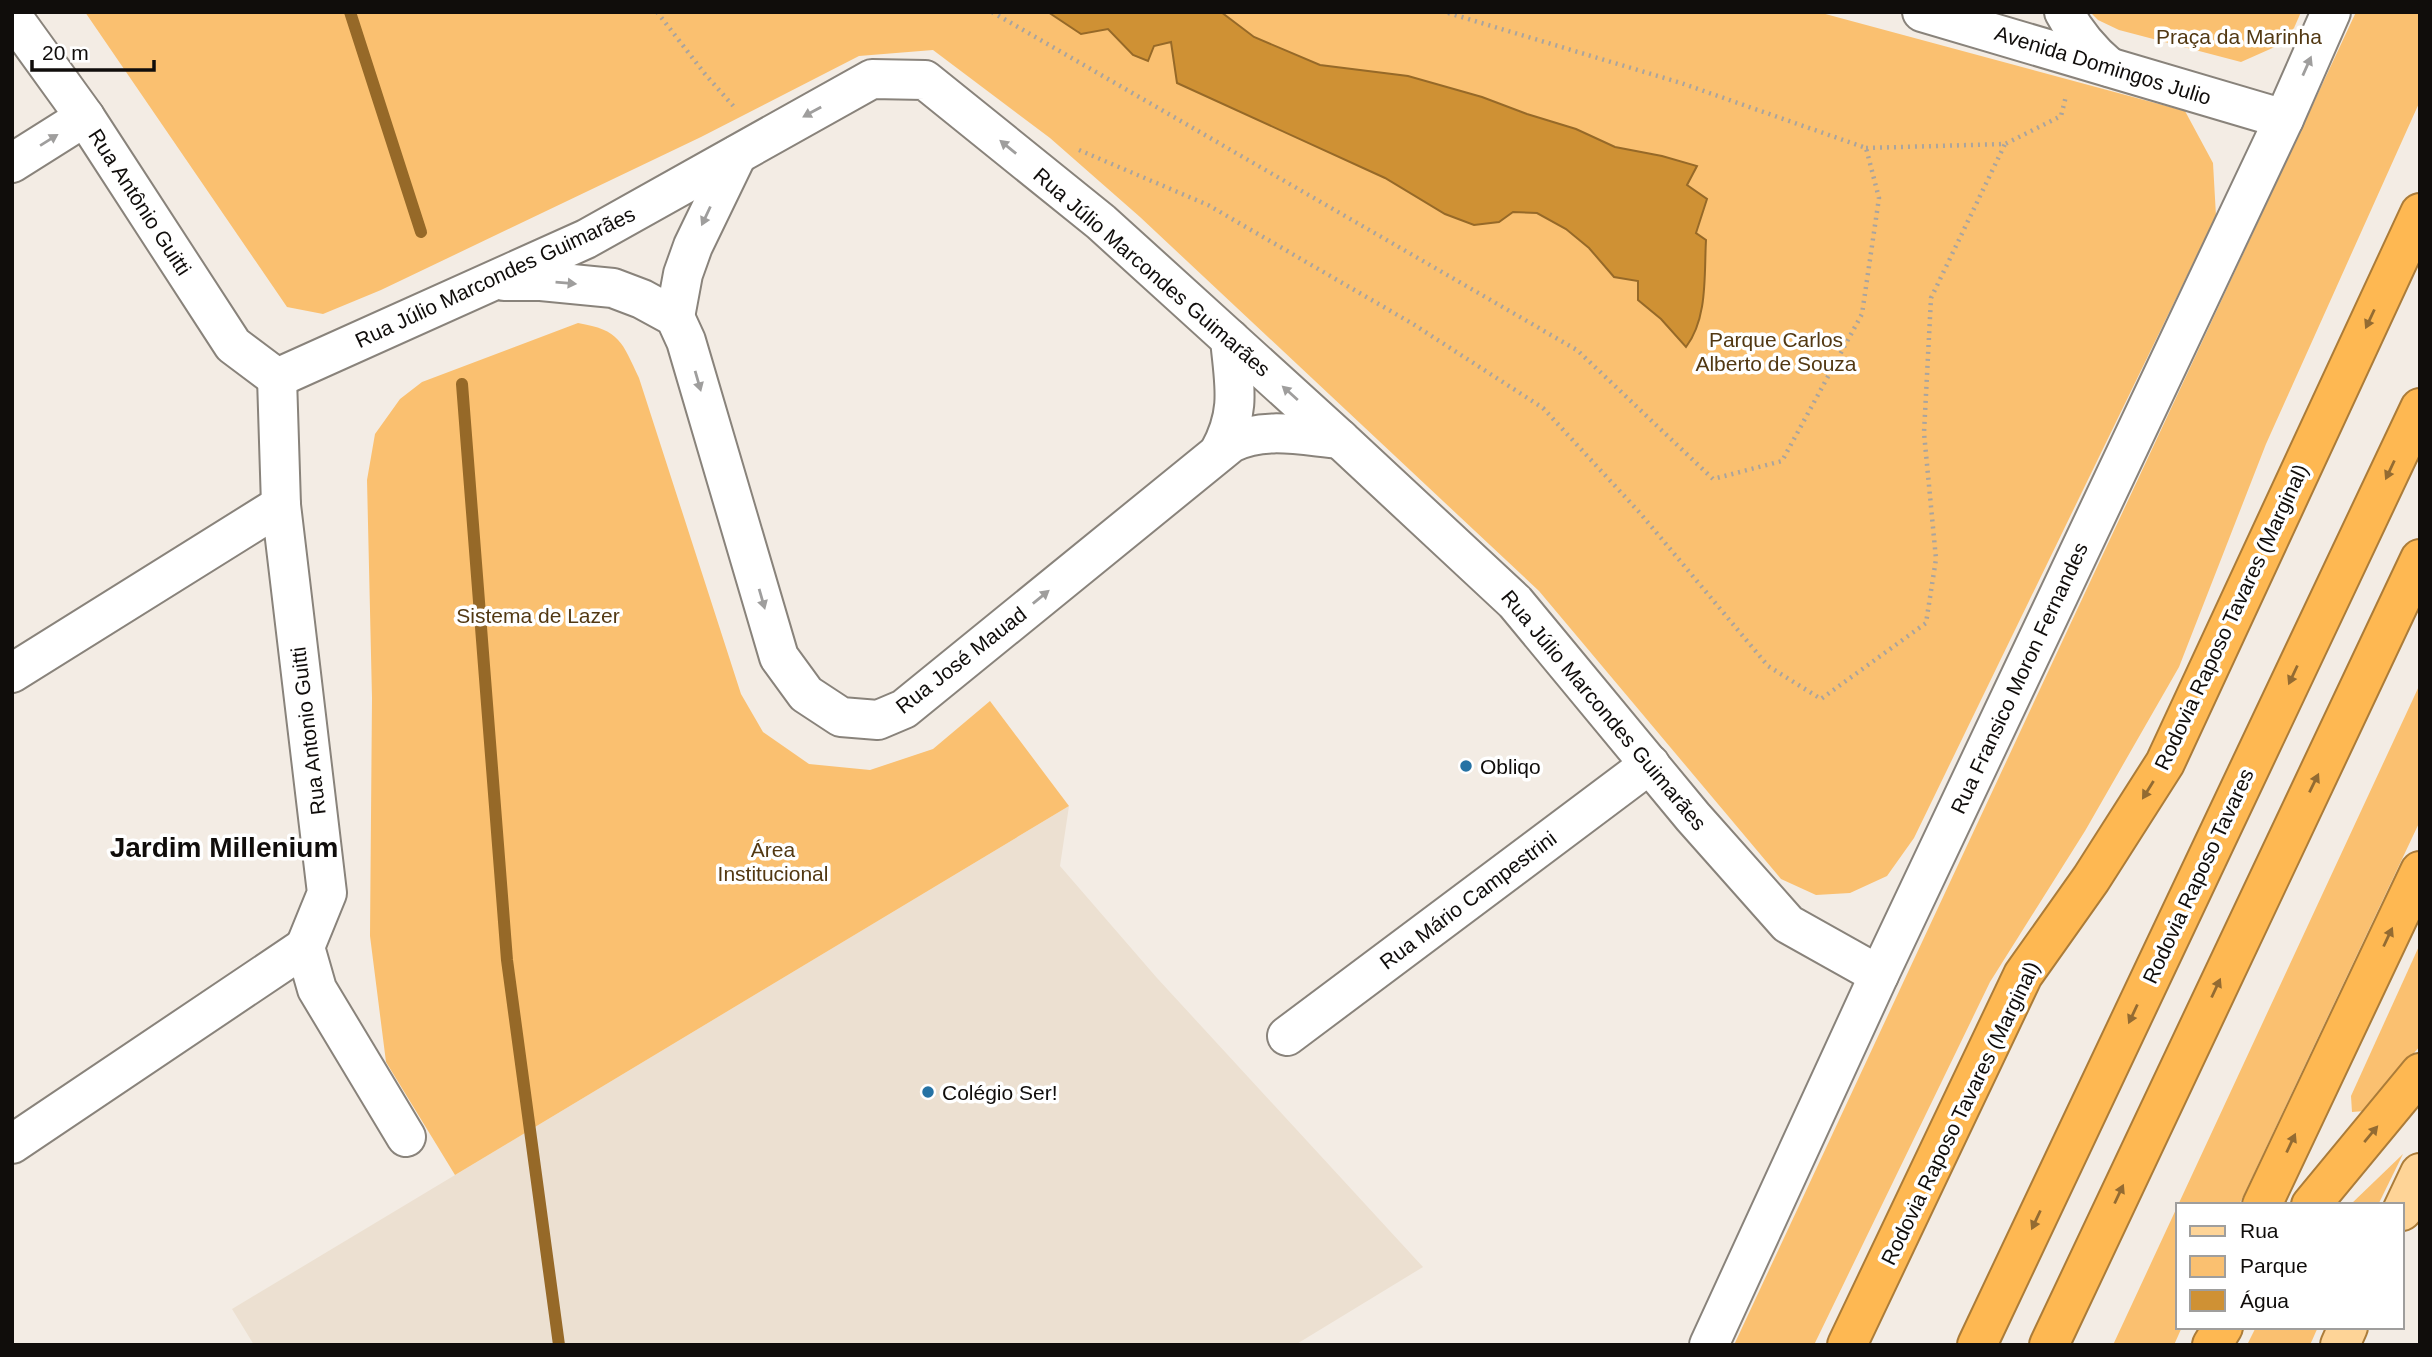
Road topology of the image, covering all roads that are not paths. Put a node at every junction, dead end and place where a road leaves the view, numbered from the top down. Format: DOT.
graph roads {
  1 [pos="1922,12"];
  2 [pos="2064,12"];
  3 [pos="2331,12"];
  4 [pos="12,16"];
  5 [pos="1971,18"];
  6 [pos="2094,63"];
  7 [pos="85,117"];
  8 [pos="2284,119"];
  9 [pos="750,147"];
  10 [pos="12,163"];
  11 [pos="2420,198"];
  12 [pos="2420,213"];
  13 [pos="498,281"];
  14 [pos="2386,284"];
  15 [pos="675,317"];
  16 [pos="1230,339"];
  17 [pos="277,378"];
  18 [pos="2420,408"];
  19 [pos="1340,439"];
  20 [pos="1219,452"];
  21 [pos="281,505"];
  22 [pos="2420,559"];
  23 [pos="12,673"];
  24 [pos="1650,764"];
  25 [pos="2420,871"];
  26 [pos="305,947"];
  27 [pos="1879,975"];
  28 [pos="1287,1036"];
  29 [pos="2420,1073"];
  30 [pos="406,1138"];
  31 [pos="12,1144"];
  32 [pos="2420,1173"];
  33 [pos="2263,1203"];
  34 [pos="2313,1203"];
  35 [pos="2404,1207"];
  36 [pos="1903,1228"];
  37 [pos="2203,1329"];
  38 [pos="2222,1329"];
  39 [pos="2347,1329"];
  40 [pos="1709,1345"];
  41 [pos="1847,1345"];
  42 [pos="1866,1345"];
  43 [pos="1977,1345"];
  44 [pos="2049,1345"];
  45 [pos="2196,1345"];
  46 [pos="2212,1345"];
  47 [pos="2340,1345"];
  1 -- 5 [label="street, Avenida Domingos Julio"];
  2 -- 6 [label="street"];
  8 -- 3 [label="street, Rua Fransico Moron Fernandes, one-way"];
  4 -- 7 [label="street, Rua Antônio Guitti"];
  5 -- 6 [label="street, Avenida Domingos Julio"];
  6 -- 8 [label="street, Avenida Domingos Julio"];
  10 -- 7 [label="street, one-way"];
  7 -- 17 [label="street, Rua Antônio Guitti"];
  8 -- 27 [label="street, Rua Fransico Moron Fernandes"];
  9 -- 13 [label="street, Rua Júlio Marcondes Guimarães"];
  9 -- 15 [label="street, one-way"];
  16 -- 9 [label="street, Rua Júlio Marcondes Guimarães, one-way"];
  11 -- 14 [label="highway"];
  12 -- 14 [label="highway, Rodovia Raposo Tavares (Marginal)"];
  13 -- 15 [label="street, one-way"];
  13 -- 17 [label="street, Rua Júlio Marcondes Guimarães"];
  14 -- 36 [label="highway, Rodovia Raposo Tavares (Marginal), one-way"];
  15 -- 20 [label="street, Rua José Mauad, one-way"];
  19 -- 16 [label="street, Rua Júlio Marcondes Guimarães, one-way"];
  16 -- 20 [label="street, Rua José Mauad"];
  17 -- 21 [label="street, Rua Antonio Guitti"];
  18 -- 43 [label="highway, Rodovia Raposo Tavares, one-way"];
  19 -- 20 [label="street, Rua José Mauad"];
  19 -- 24 [label="street, Rua Júlio Marcondes Guimarães"];
  21 -- 23 [label="street"];
  21 -- 26 [label="street, Rua Antonio Guitti"];
  44 -- 22 [label="highway, one-way"];
  24 -- 27 [label="street, Rua Júlio Marcondes Guimarães"];
  24 -- 28 [label="street, Rua Mário Campestrini"];
  33 -- 25 [label="highway, one-way"];
  26 -- 30 [label="street"];
  26 -- 31 [label="street"];
  27 -- 40 [label="street, Rua Fransico Moron Fernandes"];
  34 -- 29 [label="highway, one-way"];
  32 -- 35 [label="main road"];
  36 -- 41 [label="highway, Rodovia Raposo Tavares (Marginal)"];
  36 -- 42 [label="highway"];
  37 -- 45 [label="highway"];
  38 -- 46 [label="highway"];
  39 -- 47 [label="main road"];
}
